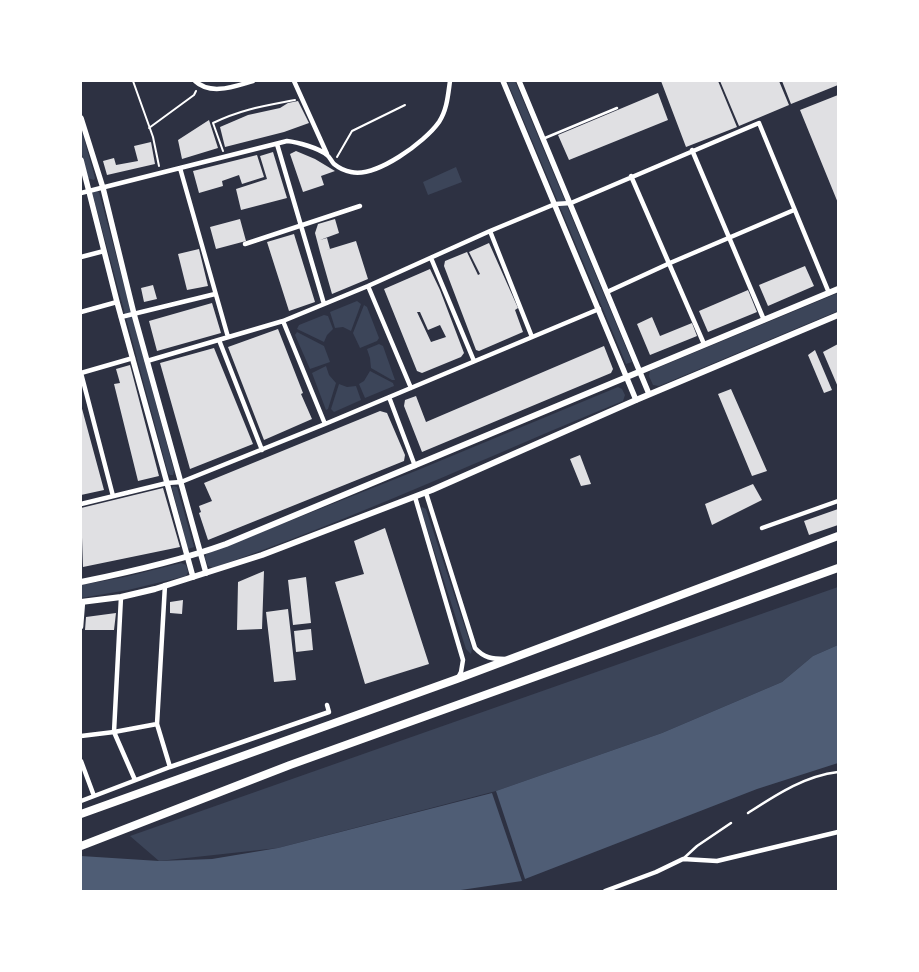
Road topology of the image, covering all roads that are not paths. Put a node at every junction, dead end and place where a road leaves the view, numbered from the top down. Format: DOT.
graph roads {
  1 [pos="195,81"];
  2 [pos="253,81"];
  3 [pos="294,81"];
  4 [pos="450,81"];
  5 [pos="503,81"];
  6 [pos="519,81"];
  7 [pos="617,108"];
  8 [pos="81,118"];
  9 [pos="543,139"];
  10 [pos="276,144"];
  11 [pos="692,150"];
  12 [pos="326,154"];
  13 [pos="81,160"];
  14 [pos="180,168"];
  15 [pos="631,176"];
  16 [pos="102,188"];
  17 [pos="90,191"];
  18 [pos="81,193"];
  19 [pos="571,203"];
  20 [pos="555,204"];
  21 [pos="360,206"];
  22 [pos="794,210"];
  23 [pos="301,226"];
  24 [pos="490,231"];
  25 [pos="729,238"];
  26 [pos="245,244"];
  27 [pos="104,251"];
  28 [pos="81,257"];
  29 [pos="431,258"];
  30 [pos="670,263"];
  31 [pos="368,286"];
  32 [pos="838,289"];
  33 [pos="607,292"];
  34 [pos="829,293"];
  35 [pos="215,294"];
  36 [pos="117,302"];
  37 [pos="324,304"];
  38 [pos="599,309"];
  39 [pos="81,312"];
  40 [pos="134,314"];
  41 [pos="838,315"];
  42 [pos="121,318"];
  43 [pos="283,320"];
  44 [pos="764,320"];
  45 [pos="532,337"];
  46 [pos="228,338"];
  47 [pos="219,340"];
  48 [pos="704,344"];
  49 [pos="133,358"];
  50 [pos="147,361"];
  51 [pos="474,361"];
  52 [pos="639,373"];
  53 [pos="627,378"];
  54 [pos="411,388"];
  55 [pos="649,394"];
  56 [pos="389,397"];
  57 [pos="636,400"];
  58 [pos="325,424"];
  59 [pos="262,450"];
  60 [pos="415,466"];
  61 [pos="181,482"];
  62 [pos="167,483"];
  63 [pos="426,493"];
  64 [pos="113,496"];
  65 [pos="415,497"];
  66 [pos="838,501"];
  67 [pos="81,504"];
  68 [pos="762,528"];
  69 [pos="838,536"];
  70 [pos="199,553"];
  71 [pos="186,557"];
  72 [pos="838,568"];
  73 [pos="206,573"];
  74 [pos="193,578"];
  75 [pos="81,582"];
  76 [pos="165,585"];
  77 [pos="121,597"];
  78 [pos="82,602"];
  79 [pos="81,627"];
  80 [pos="509,658"];
  81 [pos="457,679"];
  82 [pos="326,704"];
  83 [pos="157,724"];
  84 [pos="114,732"];
  85 [pos="81,736"];
  86 [pos="81,761"];
  87 [pos="170,767"];
  88 [pos="838,772"];
  89 [pos="135,780"];
  90 [pos="94,796"];
  91 [pos="81,801"];
  92 [pos="748,813"];
  93 [pos="81,814"];
  94 [pos="730,823"];
  95 [pos="838,832"];
  96 [pos="81,846"];
  97 [pos="683,859"];
  98 [pos="605,891"];
  1 -- 2 [label="street"];
  3 -- 12 [label="street"];
  4 -- 12 [label="street"];
  5 -- 20 [label="street"];
  6 -- 9 [label="street"];
  7 -- 9 [label="lane"];
  8 -- 16 [label="street"];
  9 -- 19 [label="street"];
  10 -- 12 [label="street"];
  10 -- 14 [label="street"];
  10 -- 23 [label="street"];
  11 -- 15 [label="street"];
  11 -- 22 [label="street"];
  11 -- 25 [label="street"];
  13 -- 17 [label="street"];
  14 -- 16 [label="street"];
  14 -- 35 [label="street"];
  15 -- 19 [label="street"];
  15 -- 30 [label="street"];
  16 -- 17 [label="street"];
  16 -- 40 [label="street"];
  17 -- 18 [label="street"];
  17 -- 27 [label="street"];
  19 -- 20 [label="street"];
  19 -- 33 [label="street"];
  20 -- 24 [label="street"];
  20 -- 38 [label="street"];
  21 -- 23 [label="street"];
  22 -- 25 [label="street"];
  22 -- 34 [label="street"];
  23 -- 26 [label="street"];
  23 -- 37 [label="street"];
  24 -- 29 [label="street"];
  24 -- 45 [label="street"];
  25 -- 30 [label="street"];
  25 -- 44 [label="street"];
  27 -- 28 [label="street"];
  27 -- 36 [label="street"];
  29 -- 31 [label="street"];
  29 -- 51 [label="street"];
  30 -- 33 [label="street"];
  30 -- 48 [label="street"];
  31 -- 37 [label="street"];
  31 -- 54 [label="street"];
  32 -- 34 [label="main road"];
  33 -- 52 [label="street"];
  34 -- 44 [label="main road"];
  35 -- 40 [label="street"];
  35 -- 46 [label="street"];
  36 -- 39 [label="street"];
  36 -- 42 [label="street"];
  37 -- 43 [label="street"];
  38 -- 45 [label="street"];
  38 -- 53 [label="street"];
  40 -- 42 [label="street"];
  40 -- 50 [label="street"];
  41 -- 55 [label="main road"];
  42 -- 49 [label="street"];
  43 -- 46 [label="street"];
  43 -- 58 [label="street"];
  44 -- 48 [label="main road"];
  45 -- 51 [label="street"];
  46 -- 47 [label="street"];
  47 -- 50 [label="street"];
  47 -- 59 [label="street"];
  48 -- 52 [label="main road"];
  49 -- 62 [label="street"];
  49 -- 64 [label="street"];
  50 -- 61 [label="street"];
  51 -- 54 [label="street"];
  52 -- 53 [label="main road"];
  52 -- 55 [label="street"];
  53 -- 57 [label="street"];
  53 -- 60 [label="main road"];
  54 -- 56 [label="street"];
  55 -- 57 [label="main road"];
  56 -- 58 [label="street"];
  56 -- 60 [label="street"];
  57 -- 63 [label="main road"];
  58 -- 59 [label="street"];
  59 -- 61 [label="street"];
  60 -- 70 [label="main road"];
  61 -- 62 [label="street"];
  61 -- 70 [label="street"];
  62 -- 64 [label="street"];
  62 -- 71 [label="street"];
  63 -- 65 [label="main road"];
  63 -- 80 [label="street"];
  64 -- 67 [label="street"];
  65 -- 73 [label="main road"];
  65 -- 81 [label="street"];
  66 -- 68 [label="street"];
  69 -- 80 [label="highway"];
  70 -- 71 [label="main road"];
  70 -- 73 [label="street"];
  71 -- 74 [label="street"];
  71 -- 75 [label="main road"];
  72 -- 96 [label="highway"];
  73 -- 74 [label="main road"];
  74 -- 76 [label="main road"];
  76 -- 77 [label="main road"];
  76 -- 83 [label="street"];
  77 -- 78 [label="main road"];
  77 -- 84 [label="street"];
  78 -- 79 [label="street"];
  80 -- 81 [label="highway"];
  81 -- 93 [label="highway"];
  82 -- 87 [label="street"];
  83 -- 84 [label="street"];
  83 -- 87 [label="street"];
  84 -- 85 [label="street"];
  84 -- 89 [label="street"];
  86 -- 90 [label="street"];
  87 -- 89 [label="street"];
  88 -- 92 [label="lane"];
  89 -- 90 [label="street"];
  90 -- 91 [label="street"];
  94 -- 97 [label="lane"];
  95 -- 97 [label="street"];
  97 -- 98 [label="street"];
}
